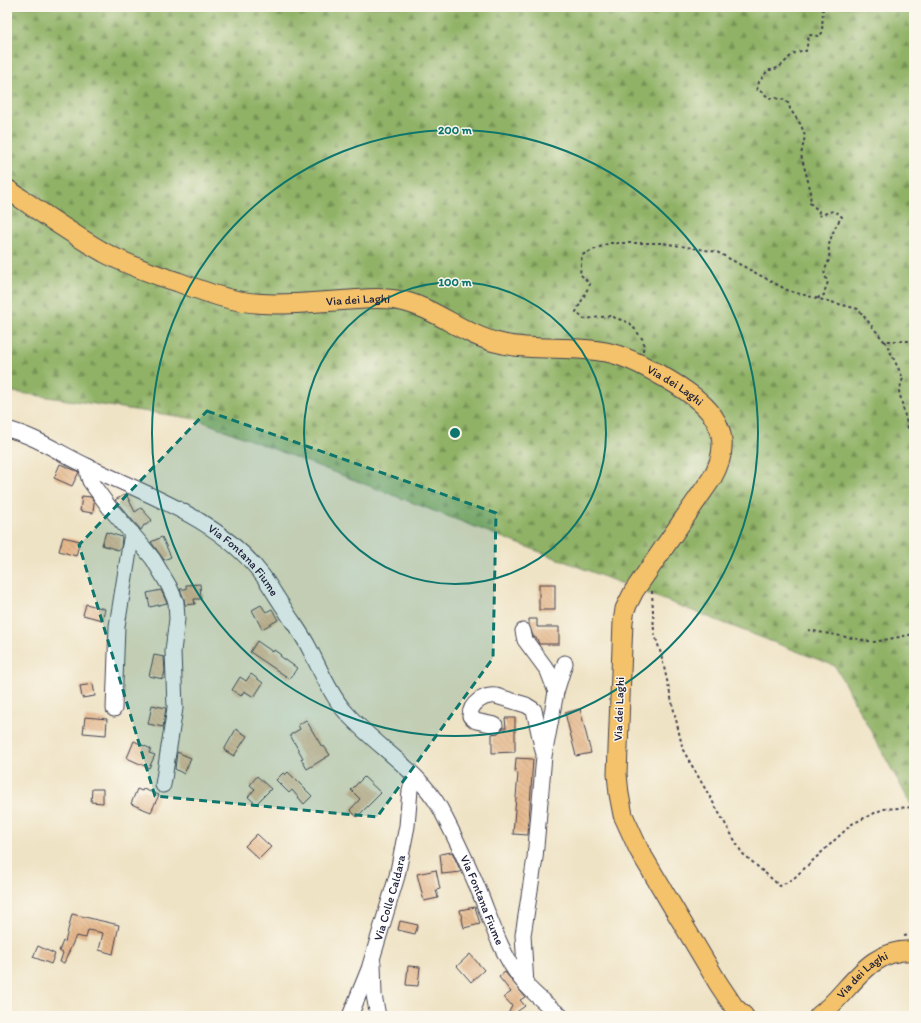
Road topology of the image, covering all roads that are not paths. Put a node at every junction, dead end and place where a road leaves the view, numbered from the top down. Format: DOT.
graph roads {
  1 [pos="7,189"];
  2 [pos="7,429"];
  3 [pos="87,466"];
  4 [pos="132,533"];
  5 [pos="523,630"];
  6 [pos="565,663"];
  7 [pos="556,692"];
  8 [pos="114,709"];
  9 [pos="496,724"];
  10 [pos="544,756"];
  11 [pos="412,774"];
  12 [pos="163,785"];
  13 [pos="914,951"];
  14 [pos="373,956"];
  15 [pos="526,985"];
  16 [pos="350,1016"];
  17 [pos="378,1016"];
  18 [pos="561,1016"];
  19 [pos="744,1016"];
  20 [pos="819,1016"];
  1 -- 19 [label="main road, Via dei Laghi"];
  2 -- 3 [label="street, Via Fontana Fiume"];
  3 -- 4 [label="street"];
  3 -- 11 [label="street, Via Fontana Fiume"];
  4 -- 8 [label="street"];
  4 -- 12 [label="street"];
  5 -- 7 [label="street"];
  6 -- 7 [label="street"];
  7 -- 10 [label="street"];
  9 -- 10 [label="street"];
  10 -- 15 [label="street"];
  11 -- 14 [label="street, Via Colle Caldara"];
  11 -- 15 [label="street, Via Fontana Fiume"];
  13 -- 20 [label="main road, Via dei Laghi"];
  14 -- 16 [label="street, Via Colle Caldara"];
  14 -- 17 [label="street"];
  15 -- 18 [label="street, Via Fontana Fiume"];
}
